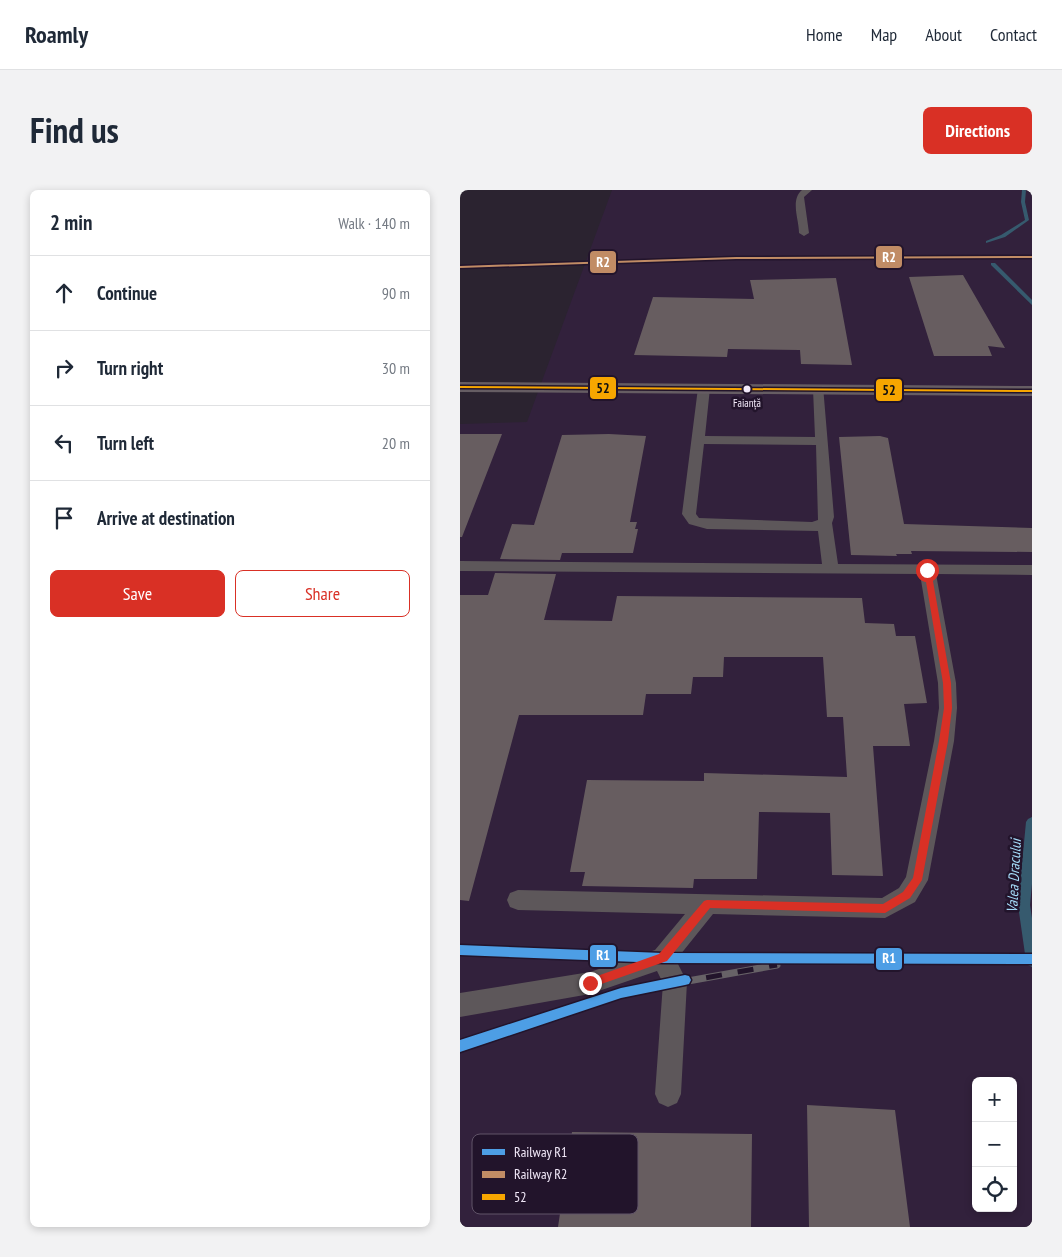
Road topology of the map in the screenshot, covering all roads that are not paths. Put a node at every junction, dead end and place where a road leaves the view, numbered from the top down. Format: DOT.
graph roads {
  1 [pos="808,190"];
  2 [pos="804,233"];
  3 [pos="460,387"];
  4 [pos="704,388"];
  5 [pos="819,390"];
  6 [pos="1032,391"];
  7 [pos="699,440"];
  8 [pos="821,441"];
  9 [pos="824,523"];
  10 [pos="460,566"];
  11 [pos="831,569"];
  12 [pos="927,570"];
  13 [pos="1032,570"];
  14 [pos="518,900"];
  15 [pos="707,904"];
  16 [pos="663,958"];
  17 [pos="460,1005"];
  18 [pos="668,1094"];
  1 -- 2 [label="lane"];
  3 -- 4 [label="highway"];
  4 -- 5 [label="highway"];
  4 -- 7 [label="lane"];
  5 -- 6 [label="highway"];
  5 -- 8 [label="lane"];
  7 -- 8 [label="lane"];
  7 -- 9 [label="lane"];
  8 -- 9 [label="lane"];
  9 -- 11 [label="lane"];
  10 -- 11 [label="lane"];
  11 -- 12 [label="lane"];
  12 -- 13 [label="lane"];
  12 -- 15 [label="lane"];
  14 -- 15 [label="lane"];
  15 -- 16 [label="lane"];
  16 -- 17 [label="lane"];
  16 -- 18 [label="lane"];
}
